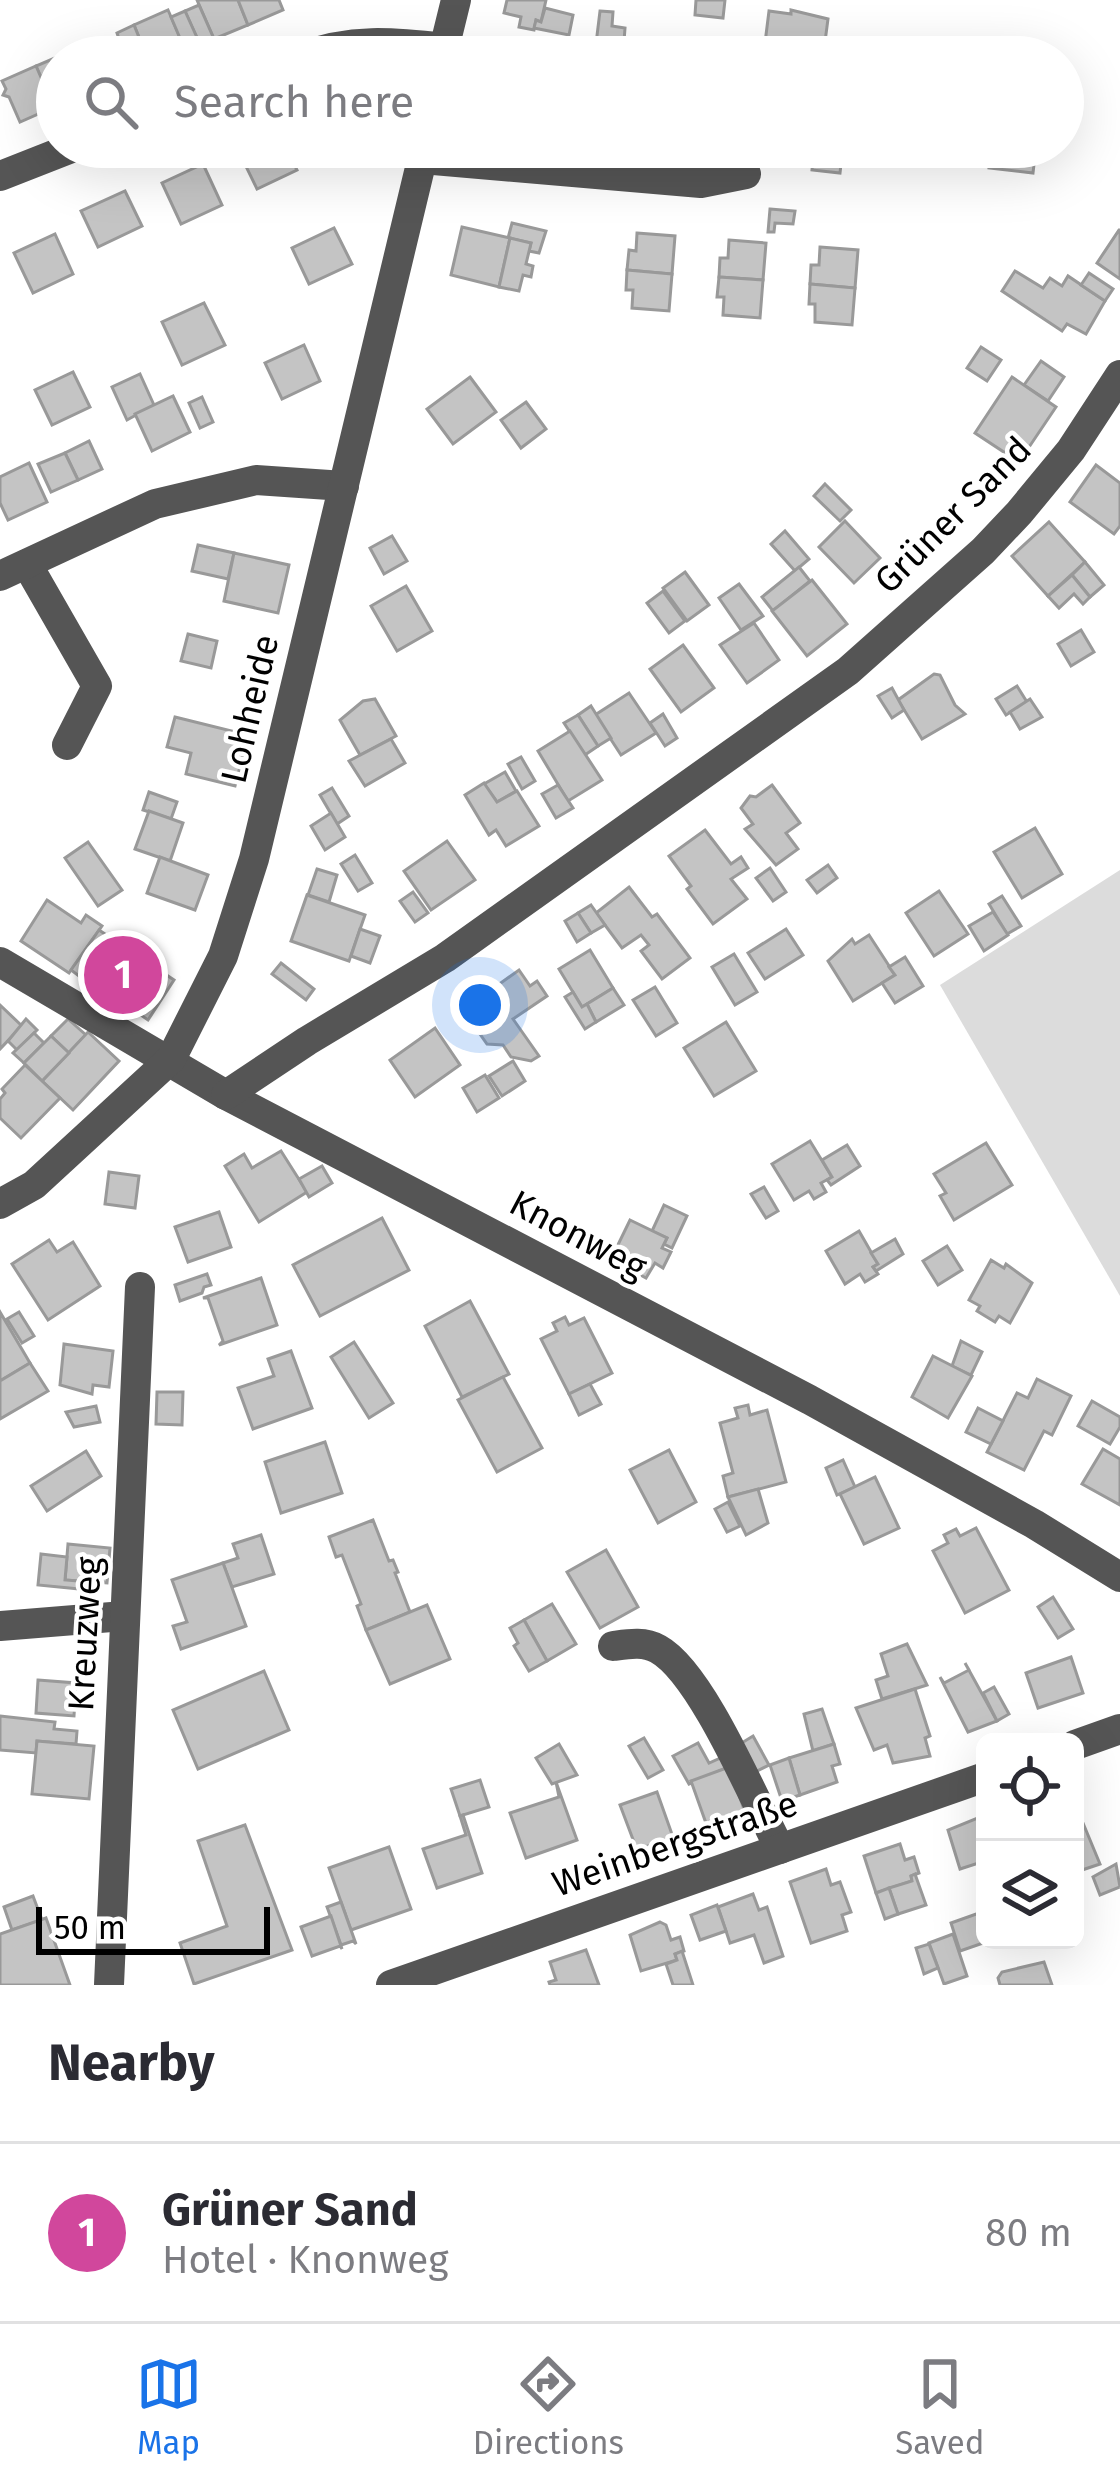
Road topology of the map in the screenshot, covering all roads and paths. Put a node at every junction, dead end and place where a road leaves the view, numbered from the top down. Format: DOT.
graph roads {
  1 [pos="456,0"];
  2 [pos="447,36"];
  3 [pos="36,162"];
  4 [pos="420,168"];
  5 [pos="562,168"];
  6 [pos="746,174"];
  7 [pos="0,176"];
  8 [pos="1120,375"];
  9 [pos="344,486"];
  10 [pos="13,570"];
  11 [pos="67,745"];
  12 [pos="0,962"];
  13 [pos="171,1059"];
  14 [pos="226,1095"];
  15 [pos="0,1204"];
  16 [pos="140,1287"];
  17 [pos="1120,1577"];
  18 [pos="124,1616"];
  19 [pos="0,1626"];
  20 [pos="613,1646"];
  21 [pos="1120,1729"];
  22 [pos="1084,1742"];
  23 [pos="976,1780"];
  24 [pos="780,1849"];
  25 [pos="109,1985"];
  26 [pos="391,1985"];
  1 -- 2 [label="street"];
  3 -- 7 [label="street"];
  4 -- 9 [label="street, Lohheide"];
  5 -- 6 [label="street"];
  8 -- 14 [label="street, Grüner Sand"];
  9 -- 10 [label="street"];
  9 -- 13 [label="street, Lohheide"];
  10 -- 11 [label="street"];
  12 -- 13 [label="street, Knonweg"];
  13 -- 14 [label="street, Knonweg"];
  13 -- 15 [label="street, Lohheide"];
  14 -- 17 [label="street, Knonweg"];
  16 -- 18 [label="street, Kreuzweg"];
  18 -- 19 [label="street"];
  18 -- 25 [label="street, Kreuzweg"];
  20 -- 24 [label="street"];
  21 -- 22 [label="street"];
  23 -- 24 [label="street, Weinbergstraße"];
  24 -- 26 [label="street, Weinbergstraße"];
}
